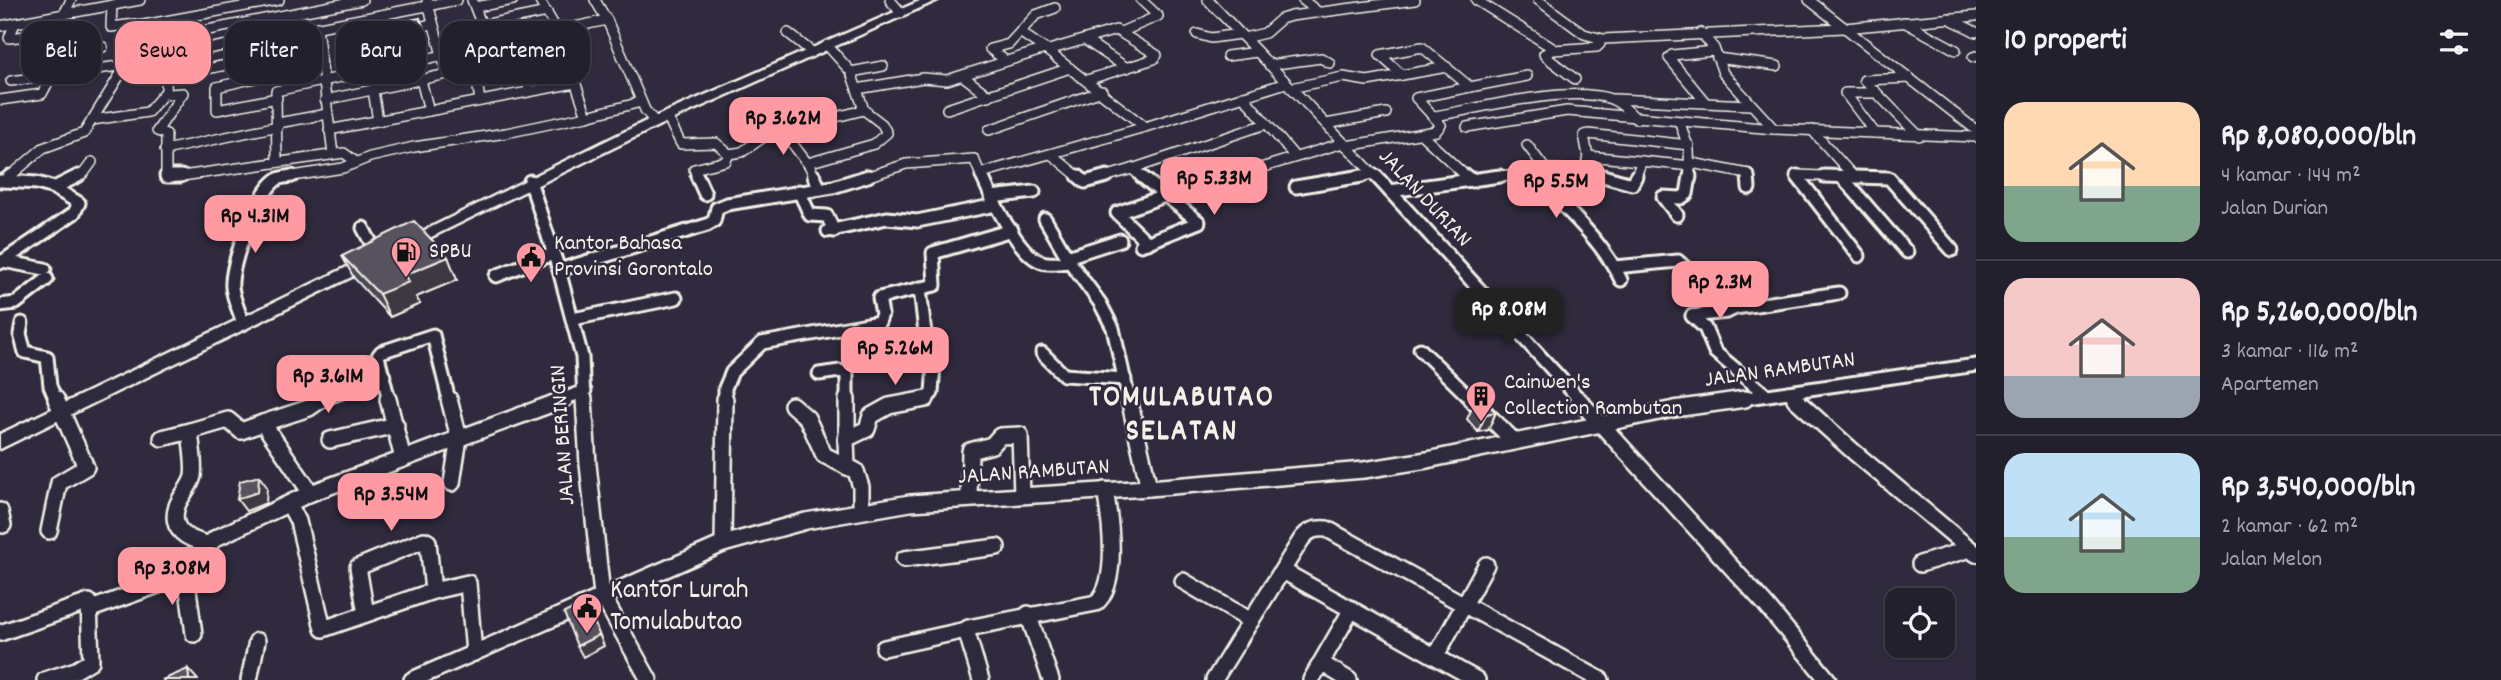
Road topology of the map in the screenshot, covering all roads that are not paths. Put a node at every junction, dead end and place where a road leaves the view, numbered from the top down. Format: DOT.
graph roads {
  1 [pos="71,0"];
  2 [pos="140,0"];
  3 [pos="278,0"];
  4 [pos="362,0"];
  5 [pos="457,0"];
  6 [pos="513,0"];
  7 [pos="540,0"];
  8 [pos="596,0"];
  9 [pos="890,0"];
  10 [pos="932,0"];
  11 [pos="1140,0"];
  12 [pos="1208,0"];
  13 [pos="1303,0"];
  14 [pos="1332,0"];
  15 [pos="1415,0"];
  16 [pos="1476,0"];
  17 [pos="1538,0"];
  18 [pos="1809,0"];
  19 [pos="333,3"];
  20 [pos="428,3"];
  21 [pos="474,3"];
  22 [pos="112,5"];
  23 [pos="1055,8"];
  24 [pos="233,9"];
  25 [pos="311,10"];
  26 [pos="1342,10"];
  27 [pos="547,12"];
  28 [pos="1318,12"];
  29 [pos="901,13"];
  30 [pos="64,14"];
  31 [pos="1976,16"];
  32 [pos="1948,18"];
  33 [pos="607,20"];
  34 [pos="167,21"];
  35 [pos="234,21"];
  36 [pos="255,21"];
  37 [pos="314,21"];
  38 [pos="349,21"];
  39 [pos="481,21"];
  40 [pos="503,21"];
  41 [pos="552,21"];
  42 [pos="1903,22"];
  43 [pos="15,23"];
  44 [pos="590,23"];
  45 [pos="433,24"];
  46 [pos="426,25"];
  47 [pos="0,26"];
  48 [pos="115,27"];
  49 [pos="1844,27"];
  50 [pos="1020,32"];
  51 [pos="1121,32"];
  52 [pos="1976,32"];
  53 [pos="788,33"];
  54 [pos="1701,33"];
  55 [pos="1197,34"];
  56 [pos="1242,36"];
  57 [pos="21,37"];
  58 [pos="1597,38"];
  59 [pos="1085,40"];
  60 [pos="819,48"];
  61 [pos="440,50"];
  62 [pos="1048,50"];
  63 [pos="1553,50"];
  64 [pos="1956,50"];
  65 [pos="1257,52"];
  66 [pos="440,54"];
  67 [pos="1716,55"];
  68 [pos="1227,56"];
  69 [pos="1006,61"];
  70 [pos="322,62"];
  71 [pos="1330,63"];
  72 [pos="1269,65"];
  73 [pos="883,66"];
  74 [pos="1777,66"];
  75 [pos="1447,67"];
  76 [pos="1070,68"];
  77 [pos="1126,68"];
  78 [pos="851,72"];
  79 [pos="1402,75"];
  80 [pos="963,76"];
  81 [pos="1527,76"];
  82 [pos="1910,78"];
  83 [pos="1575,79"];
  84 [pos="21,80"];
  85 [pos="325,80"];
  86 [pos="1087,80"];
  87 [pos="10,81"];
  88 [pos="115,83"];
  89 [pos="48,84"];
  90 [pos="167,84"];
  91 [pos="230,84"];
  92 [pos="274,84"];
  93 [pos="402,84"];
  94 [pos="422,84"];
  95 [pos="477,84"];
  96 [pos="528,84"];
  97 [pos="569,84"];
  98 [pos="575,84"];
  99 [pos="1289,86"];
  100 [pos="1470,87"];
  101 [pos="857,89"];
  102 [pos="373,90"];
  103 [pos="166,91"];
  104 [pos="530,91"];
  105 [pos="1102,91"];
  106 [pos="1875,93"];
  107 [pos="276,94"];
  108 [pos="989,96"];
  109 [pos="1243,96"];
  110 [pos="1610,99"];
  111 [pos="0,100"];
  112 [pos="325,100"];
  113 [pos="480,101"];
  114 [pos="642,102"];
  115 [pos="1706,103"];
  116 [pos="1751,105"];
  117 [pos="947,109"];
  118 [pos="864,110"];
  119 [pos="429,111"];
  120 [pos="1386,113"];
  121 [pos="327,114"];
  122 [pos="586,116"];
  123 [pos="1435,116"];
  124 [pos="1636,118"];
  125 [pos="661,119"];
  126 [pos="92,120"];
  127 [pos="379,121"];
  128 [pos="1680,123"];
  129 [pos="1266,124"];
  130 [pos="1326,124"];
  131 [pos="278,125"];
  132 [pos="1145,127"];
  133 [pos="1467,127"];
  134 [pos="1774,129"];
  135 [pos="782,130"];
  136 [pos="989,130"];
  137 [pos="1812,130"];
  138 [pos="1976,130"];
  139 [pos="329,131"];
  140 [pos="1875,134"];
  141 [pos="1422,135"];
  142 [pos="1919,136"];
  143 [pos="1976,137"];
  144 [pos="1345,145"];
  145 [pos="1527,145"];
  146 [pos="1689,145"];
  147 [pos="165,150"];
  148 [pos="1051,153"];
  149 [pos="333,154"];
  150 [pos="729,154"];
  151 [pos="1588,156"];
  152 [pos="1295,157"];
  153 [pos="1642,161"];
  154 [pos="92,162"];
  155 [pos="278,162"];
  156 [pos="356,162"];
  157 [pos="808,164"];
  158 [pos="1692,164"];
  159 [pos="1132,169"];
  160 [pos="1546,170"];
  161 [pos="1585,171"];
  162 [pos="982,173"];
  163 [pos="1531,173"];
  164 [pos="1373,174"];
  165 [pos="1848,177"];
  166 [pos="3,181"];
  167 [pos="530,181"];
  168 [pos="1472,181"];
  169 [pos="1296,187"];
  170 [pos="54,188"];
  171 [pos="1749,188"];
  172 [pos="1225,189"];
  173 [pos="820,190"];
  174 [pos="799,191"];
  175 [pos="1390,191"];
  176 [pos="1034,192"];
  177 [pos="705,194"];
  178 [pos="1167,195"];
  179 [pos="994,201"];
  180 [pos="1677,215"];
  181 [pos="1045,219"];
  182 [pos="363,228"];
  183 [pos="1012,230"];
  184 [pos="1120,240"];
  185 [pos="1952,250"];
  186 [pos="1907,252"];
  187 [pos="553,254"];
  188 [pos="379,256"];
  189 [pos="1858,256"];
  190 [pos="1068,260"];
  191 [pos="2,262"];
  192 [pos="1615,267"];
  193 [pos="559,270"];
  194 [pos="46,274"];
  195 [pos="496,276"];
  196 [pos="1621,280"];
  197 [pos="920,288"];
  198 [pos="1839,293"];
  199 [pos="676,298"];
  200 [pos="1,307"];
  201 [pos="1735,308"];
  202 [pos="573,319"];
  203 [pos="22,323"];
  204 [pos="243,324"];
  205 [pos="1420,349"];
  206 [pos="1042,353"];
  207 [pos="1976,365"];
  208 [pos="819,374"];
  209 [pos="384,376"];
  210 [pos="1125,379"];
  211 [pos="585,391"];
  212 [pos="1788,392"];
  213 [pos="1766,395"];
  214 [pos="792,405"];
  215 [pos="61,412"];
  216 [pos="1600,422"];
  217 [pos="263,423"];
  218 [pos="396,425"];
  219 [pos="190,431"];
  220 [pos="847,437"];
  221 [pos="162,438"];
  222 [pos="460,438"];
  223 [pos="330,440"];
  224 [pos="1514,441"];
  225 [pos="0,442"];
  226 [pos="403,459"];
  227 [pos="847,467"];
  228 [pos="452,484"];
  229 [pos="1149,488"];
  230 [pos="1105,490"];
  231 [pos="312,493"];
  232 [pos="1022,495"];
  233 [pos="969,499"];
  234 [pos="289,504"];
  235 [pos="861,510"];
  236 [pos="49,531"];
  237 [pos="207,544"];
  238 [pos="723,544"];
  239 [pos="997,547"];
  240 [pos="1973,551"];
  241 [pos="904,559"];
  242 [pos="1486,565"];
  243 [pos="1920,565"];
  244 [pos="1283,571"];
  245 [pos="186,575"];
  246 [pos="1183,581"];
  247 [pos="433,591"];
  248 [pos="602,595"];
  249 [pos="1465,607"];
  250 [pos="91,609"];
  251 [pos="1352,609"];
  252 [pos="366,614"];
  253 [pos="1028,614"];
  254 [pos="1251,621"];
  255 [pos="966,630"];
  256 [pos="0,633"];
  257 [pos="194,634"];
  258 [pos="257,641"];
  259 [pos="884,648"];
  260 [pos="474,653"];
  261 [pos="1436,656"];
  262 [pos="1321,663"];
  263 [pos="46,680"];
  264 [pos="249,680"];
  265 [pos="412,680"];
  266 [pos="649,680"];
  267 [pos="981,680"];
  268 [pos="1051,680"];
  269 [pos="1214,680"];
  270 [pos="1311,680"];
  271 [pos="1349,680"];
  272 [pos="1477,680"];
  273 [pos="1601,680"];
  274 [pos="1828,680"];
  1 -- 30 [label="street"];
  2 -- 22 [label="street"];
  3 -- 24 [label="street"];
  4 -- 19 [label="street"];
  5 -- 20 [label="street"];
  6 -- 21 [label="street"];
  7 -- 27 [label="street"];
  8 -- 33 [label="street"];
  9 -- 29 [label="street"];
  10 -- 29 [label="highway"];
  11 -- 51 [label="street"];
  12 -- 56 [label="street, JALAN DURIAN"];
  13 -- 28 [label="street"];
  14 -- 26 [label="street"];
  15 -- 26 [label="street"];
  16 -- 63 [label="street"];
  17 -- 58 [label="street"];
  18 -- 49 [label="street"];
  19 -- 25 [label="street"];
  20 -- 38 [label="street"];
  20 -- 45 [label="street"];
  21 -- 39 [label="street"];
  22 -- 30 [label="street"];
  22 -- 48 [label="street"];
  23 -- 50 [label="street"];
  24 -- 34 [label="street"];
  24 -- 35 [label="street"];
  25 -- 36 [label="street"];
  25 -- 37 [label="street"];
  26 -- 28 [label="street"];
  27 -- 40 [label="street"];
  27 -- 41 [label="street"];
  28 -- 56 [label="street"];
  29 -- 60 [label="highway"];
  30 -- 43 [label="street"];
  31 -- 32 [label="street"];
  32 -- 42 [label="street"];
  32 -- 52 [label="street"];
  33 -- 44 [label="street"];
  33 -- 114 [label="street"];
  42 -- 49 [label="street"];
  42 -- 64 [label="street"];
  43 -- 47 [label="street"];
  43 -- 57 [label="street"];
  45 -- 46 [label="street"];
  45 -- 61 [label="street"];
  49 -- 54 [label="street"];
  49 -- 82 [label="street"];
  50 -- 62 [label="street"];
  50 -- 69 [label="street"];
  51 -- 59 [label="street"];
  51 -- 77 [label="street"];
  53 -- 60 [label="street"];
  54 -- 58 [label="street"];
  54 -- 67 [label="street"];
  55 -- 56 [label="street"];
  56 -- 65 [label="street, JALAN DURIAN"];
  58 -- 63 [label="street"];
  59 -- 62 [label="street"];
  59 -- 77 [label="street"];
  60 -- 78 [label="street"];
  60 -- 125 [label="highway"];
  62 -- 69 [label="street"];
  62 -- 76 [label="street"];
  63 -- 83 [label="street"];
  65 -- 68 [label="street"];
  65 -- 72 [label="street, JALAN DURIAN"];
  66 -- 85 [label="street"];
  67 -- 74 [label="street"];
  67 -- 115 [label="street"];
  67 -- 116 [label="street"];
  69 -- 80 [label="street"];
  70 -- 85 [label="street"];
  71 -- 72 [label="street"];
  72 -- 99 [label="street, JALAN DURIAN"];
  73 -- 78 [label="street"];
  75 -- 79 [label="street"];
  75 -- 79 [label="street"];
  75 -- 100 [label="street"];
  76 -- 86 [label="street"];
  76 -- 108 [label="street"];
  77 -- 86 [label="street"];
  78 -- 101 [label="street"];
  79 -- 99 [label="street"];
  80 -- 101 [label="street"];
  80 -- 108 [label="street"];
  81 -- 100 [label="street"];
  82 -- 106 [label="street"];
  82 -- 138 [label="street"];
  84 -- 87 [label="street"];
  85 -- 107 [label="street"];
  85 -- 112 [label="street"];
  86 -- 105 [label="street"];
  88 -- 126 [label="street"];
  89 -- 111 [label="street"];
  90 -- 103 [label="street"];
  91 -- 107 [label="street"];
  92 -- 107 [label="street"];
  93 -- 102 [label="street"];
  94 -- 119 [label="street"];
  95 -- 113 [label="street"];
  96 -- 104 [label="street"];
  97 -- 104 [label="street"];
  98 -- 122 [label="street"];
  99 -- 109 [label="street"];
  99 -- 130 [label="street, JALAN DURIAN"];
  100 -- 123 [label="street"];
  101 -- 118 [label="street"];
  102 -- 112 [label="street"];
  102 -- 127 [label="street"];
  103 -- 126 [label="street"];
  103 -- 147 [label="street"];
  104 -- 113 [label="street"];
  105 -- 132 [label="street"];
  105 -- 136 [label="street"];
  106 -- 140 [label="street"];
  106 -- 142 [label="street"];
  107 -- 131 [label="street"];
  108 -- 117 [label="street"];
  109 -- 129 [label="street"];
  109 -- 132 [label="street"];
  110 -- 115 [label="street"];
  110 -- 123 [label="street"];
  110 -- 124 [label="street"];
  112 -- 121 [label="street"];
  113 -- 119 [label="street"];
  114 -- 122 [label="street"];
  114 -- 125 [label="street"];
  115 -- 116 [label="street"];
  116 -- 134 [label="street"];
  118 -- 135 [label="street"];
  118 -- 157 [label="street"];
  119 -- 127 [label="street"];
  120 -- 130 [label="street"];
  121 -- 131 [label="street"];
  121 -- 139 [label="street"];
  122 -- 156 [label="street"];
  123 -- 141 [label="street"];
  124 -- 128 [label="street"];
  124 -- 133 [label="street"];
  125 -- 150 [label="street"];
  125 -- 167 [label="highway"];
  126 -- 166 [label="street"];
  127 -- 139 [label="street"];
  128 -- 134 [label="street"];
  128 -- 146 [label="street"];
  129 -- 152 [label="street"];
  129 -- 159 [label="street"];
  130 -- 144 [label="street, JALAN DURIAN"];
  131 -- 147 [label="street"];
  131 -- 155 [label="street"];
  132 -- 148 [label="street"];
  134 -- 137 [label="street"];
  135 -- 150 [label="street"];
  135 -- 157 [label="street"];
  137 -- 140 [label="street"];
  137 -- 165 [label="street"];
  139 -- 149 [label="street"];
  140 -- 142 [label="street"];
  141 -- 144 [label="street"];
  141 -- 168 [label="street"];
  142 -- 143 [label="street"];
  144 -- 152 [label="street"];
  144 -- 164 [label="street, JALAN DURIAN"];
  145 -- 160 [label="street"];
  146 -- 151 [label="street"];
  146 -- 158 [label="street"];
  147 -- 155 [label="street"];
  148 -- 159 [label="street"];
  148 -- 162 [label="street"];
  149 -- 155 [label="street"];
  149 -- 156 [label="street"];
  150 -- 177 [label="street"];
  151 -- 153 [label="street"];
  151 -- 161 [label="street"];
  152 -- 172 [label="street"];
  153 -- 158 [label="street"];
  153 -- 161 [label="street"];
  154 -- 170 [label="street"];
  156 -- 204 [label="street"];
  157 -- 173 [label="street"];
  158 -- 171 [label="street"];
  158 -- 180 [label="street"];
  159 -- 178 [label="street"];
  160 -- 161 [label="street"];
  160 -- 163 [label="street"];
  162 -- 173 [label="street"];
  162 -- 179 [label="street"];
  163 -- 168 [label="street"];
  163 -- 192 [label="street"];
  164 -- 169 [label="street"];
  164 -- 175 [label="street, JALAN DURIAN"];
  165 -- 185 [label="street"];
  165 -- 186 [label="street"];
  165 -- 189 [label="street"];
  166 -- 170 [label="street"];
  167 -- 187 [label="street, JALAN BERINGIN"];
  167 -- 188 [label="highway"];
  168 -- 175 [label="street"];
  170 -- 191 [label="street"];
  173 -- 174 [label="street"];
  174 -- 179 [label="street"];
  174 -- 193 [label="street"];
  175 -- 216 [label="street, JALAN DURIAN"];
  176 -- 179 [label="street"];
  178 -- 178 [label="street"];
  179 -- 183 [label="street"];
  181 -- 190 [label="street"];
  182 -- 188 [label="street"];
  183 -- 190 [label="street"];
  183 -- 197 [label="street"];
  184 -- 190 [label="street"];
  187 -- 193 [label="street, JALAN BERINGIN"];
  187 -- 195 [label="street"];
  188 -- 204 [label="highway"];
  190 -- 210 [label="street"];
  191 -- 194 [label="street"];
  192 -- 196 [label="street"];
  192 -- 201 [label="street"];
  193 -- 202 [label="street, JALAN BERINGIN"];
  194 -- 200 [label="street"];
  197 -- 220 [label="street"];
  197 -- 238 [label="street"];
  198 -- 201 [label="street"];
  199 -- 202 [label="street"];
  201 -- 213 [label="street"];
  202 -- 211 [label="street, JALAN BERINGIN"];
  203 -- 215 [label="street"];
  204 -- 215 [label="highway"];
  205 -- 224 [label="street"];
  206 -- 210 [label="street"];
  207 -- 212 [label="street, JALAN RAMBUTAN"];
  208 -- 220 [label="street"];
  209 -- 217 [label="street"];
  209 -- 218 [label="street"];
  209 -- 222 [label="street"];
  210 -- 229 [label="street"];
  211 -- 222 [label="street"];
  211 -- 248 [label="street, JALAN BERINGIN"];
  212 -- 213 [label="street, JALAN RAMBUTAN"];
  212 -- 240 [label="street"];
  213 -- 216 [label="street, JALAN RAMBUTAN"];
  214 -- 227 [label="street"];
  215 -- 225 [label="highway"];
  215 -- 236 [label="street"];
  216 -- 224 [label="street, JALAN RAMBUTAN"];
  216 -- 274 [label="street, JALAN DURIAN"];
  217 -- 219 [label="street"];
  217 -- 231 [label="street"];
  218 -- 223 [label="street"];
  218 -- 226 [label="street"];
  219 -- 221 [label="street"];
  219 -- 237 [label="street"];
  220 -- 227 [label="street"];
  222 -- 226 [label="street"];
  222 -- 228 [label="street"];
  224 -- 229 [label="street, JALAN RAMBUTAN"];
  226 -- 231 [label="street"];
  227 -- 235 [label="street"];
  229 -- 230 [label="street, JALAN RAMBUTAN"];
  230 -- 232 [label="street, JALAN RAMBUTAN"];
  230 -- 253 [label="street"];
  231 -- 234 [label="street"];
  232 -- 233 [label="street, JALAN RAMBUTAN"];
  232 -- 233 [label="street"];
  233 -- 235 [label="street, JALAN RAMBUTAN"];
  234 -- 237 [label="street"];
  234 -- 252 [label="street"];
  235 -- 238 [label="street, JALAN RAMBUTAN"];
  237 -- 245 [label="street"];
  238 -- 248 [label="street, JALAN RAMBUTAN"];
  239 -- 241 [label="street"];
  240 -- 243 [label="street"];
  242 -- 249 [label="street"];
  244 -- 249 [label="street"];
  244 -- 251 [label="street"];
  244 -- 254 [label="street"];
  245 -- 250 [label="street"];
  245 -- 257 [label="street"];
  246 -- 254 [label="street"];
  247 -- 252 [label="street"];
  247 -- 252 [label="street"];
  247 -- 260 [label="street"];
  248 -- 260 [label="street, JALAN RAMBUTAN"];
  248 -- 266 [label="street, JALAN BERINGIN"];
  249 -- 261 [label="street"];
  249 -- 273 [label="street"];
  250 -- 256 [label="street"];
  250 -- 263 [label="street"];
  251 -- 261 [label="street"];
  251 -- 262 [label="street"];
  253 -- 255 [label="street"];
  253 -- 268 [label="street"];
  254 -- 269 [label="street"];
  255 -- 259 [label="street"];
  255 -- 267 [label="street"];
  258 -- 264 [label="street"];
  260 -- 265 [label="street, JALAN RAMBUTAN"];
  261 -- 272 [label="street"];
  262 -- 270 [label="street"];
  262 -- 271 [label="street"];
}
